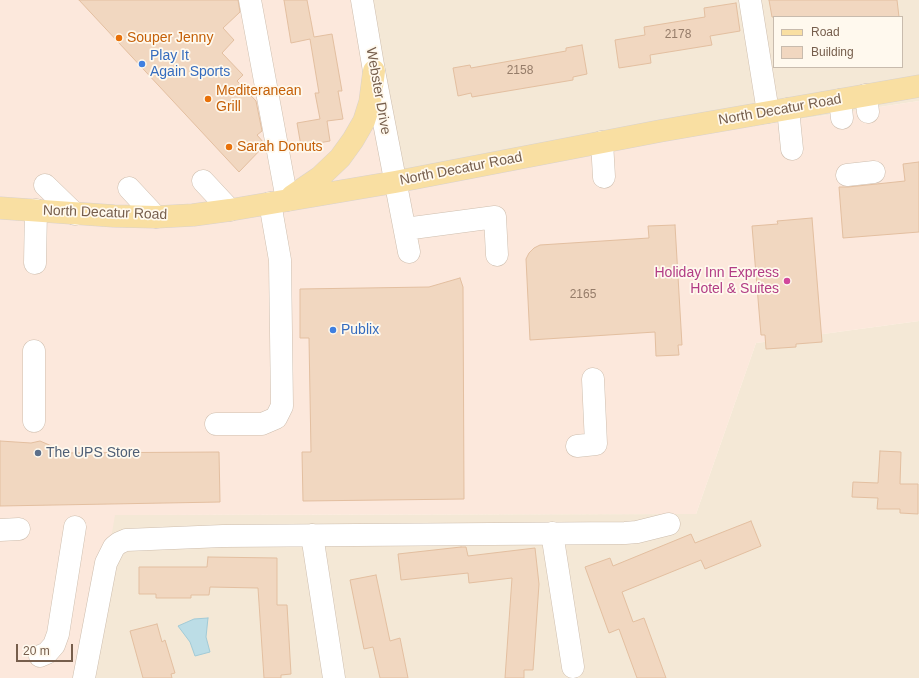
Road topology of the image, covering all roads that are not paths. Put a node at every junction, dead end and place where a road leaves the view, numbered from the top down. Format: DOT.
graph roads {
  1 [pos="250,0"];
  2 [pos="362,0"];
  3 [pos="750,0"];
  4 [pos="374,71"];
  5 [pos="919,86"];
  6 [pos="778,110"];
  7 [pos="602,142"];
  8 [pos="792,149"];
  9 [pos="874,172"];
  10 [pos="847,175"];
  11 [pos="604,177"];
  12 [pos="203,181"];
  13 [pos="395,182"];
  14 [pos="45,185"];
  15 [pos="129,188"];
  16 [pos="278,202"];
  17 [pos="0,208"];
  18 [pos="36,210"];
  19 [pos="230,210"];
  20 [pos="75,214"];
  21 [pos="156,217"];
  22 [pos="404,229"];
  23 [pos="409,252"];
  24 [pos="497,256"];
  25 [pos="35,263"];
  26 [pos="34,351"];
  27 [pos="593,379"];
  28 [pos="34,421"];
  29 [pos="216,424"];
  30 [pos="577,446"];
  31 [pos="669,524"];
  32 [pos="75,527"];
  33 [pos="552,532"];
  34 [pos="312,535"];
  35 [pos="40,656"];
  36 [pos="573,667"];
  37 [pos="84,678"];
  38 [pos="334,678"];
  1 -- 16 [label="street"];
  2 -- 4 [label="street, Webster Drive"];
  3 -- 6 [label="street"];
  4 -- 13 [label="street, Webster Drive"];
  4 -- 16 [label="main road"];
  5 -- 6 [label="main road, North Decatur Road"];
  6 -- 7 [label="main road, North Decatur Road"];
  6 -- 8 [label="street"];
  7 -- 11 [label="street"];
  7 -- 13 [label="main road, North Decatur Road"];
  9 -- 10 [label="street"];
  12 -- 19 [label="street"];
  13 -- 16 [label="main road, North Decatur Road"];
  13 -- 22 [label="street, Webster Drive"];
  14 -- 20 [label="street"];
  15 -- 21 [label="street"];
  16 -- 19 [label="main road, North Decatur Road"];
  16 -- 29 [label="street"];
  17 -- 18 [label="main road, North Decatur Road"];
  18 -- 20 [label="main road, North Decatur Road"];
  18 -- 25 [label="street"];
  19 -- 21 [label="main road, North Decatur Road"];
  20 -- 21 [label="main road, North Decatur Road"];
  22 -- 23 [label="street, Webster Drive"];
  22 -- 24 [label="street"];
  26 -- 28 [label="street"];
  27 -- 30 [label="street"];
  31 -- 33 [label="street"];
  32 -- 35 [label="street"];
  33 -- 34 [label="street"];
  33 -- 36 [label="street"];
  34 -- 37 [label="street"];
  34 -- 38 [label="street"];
}
